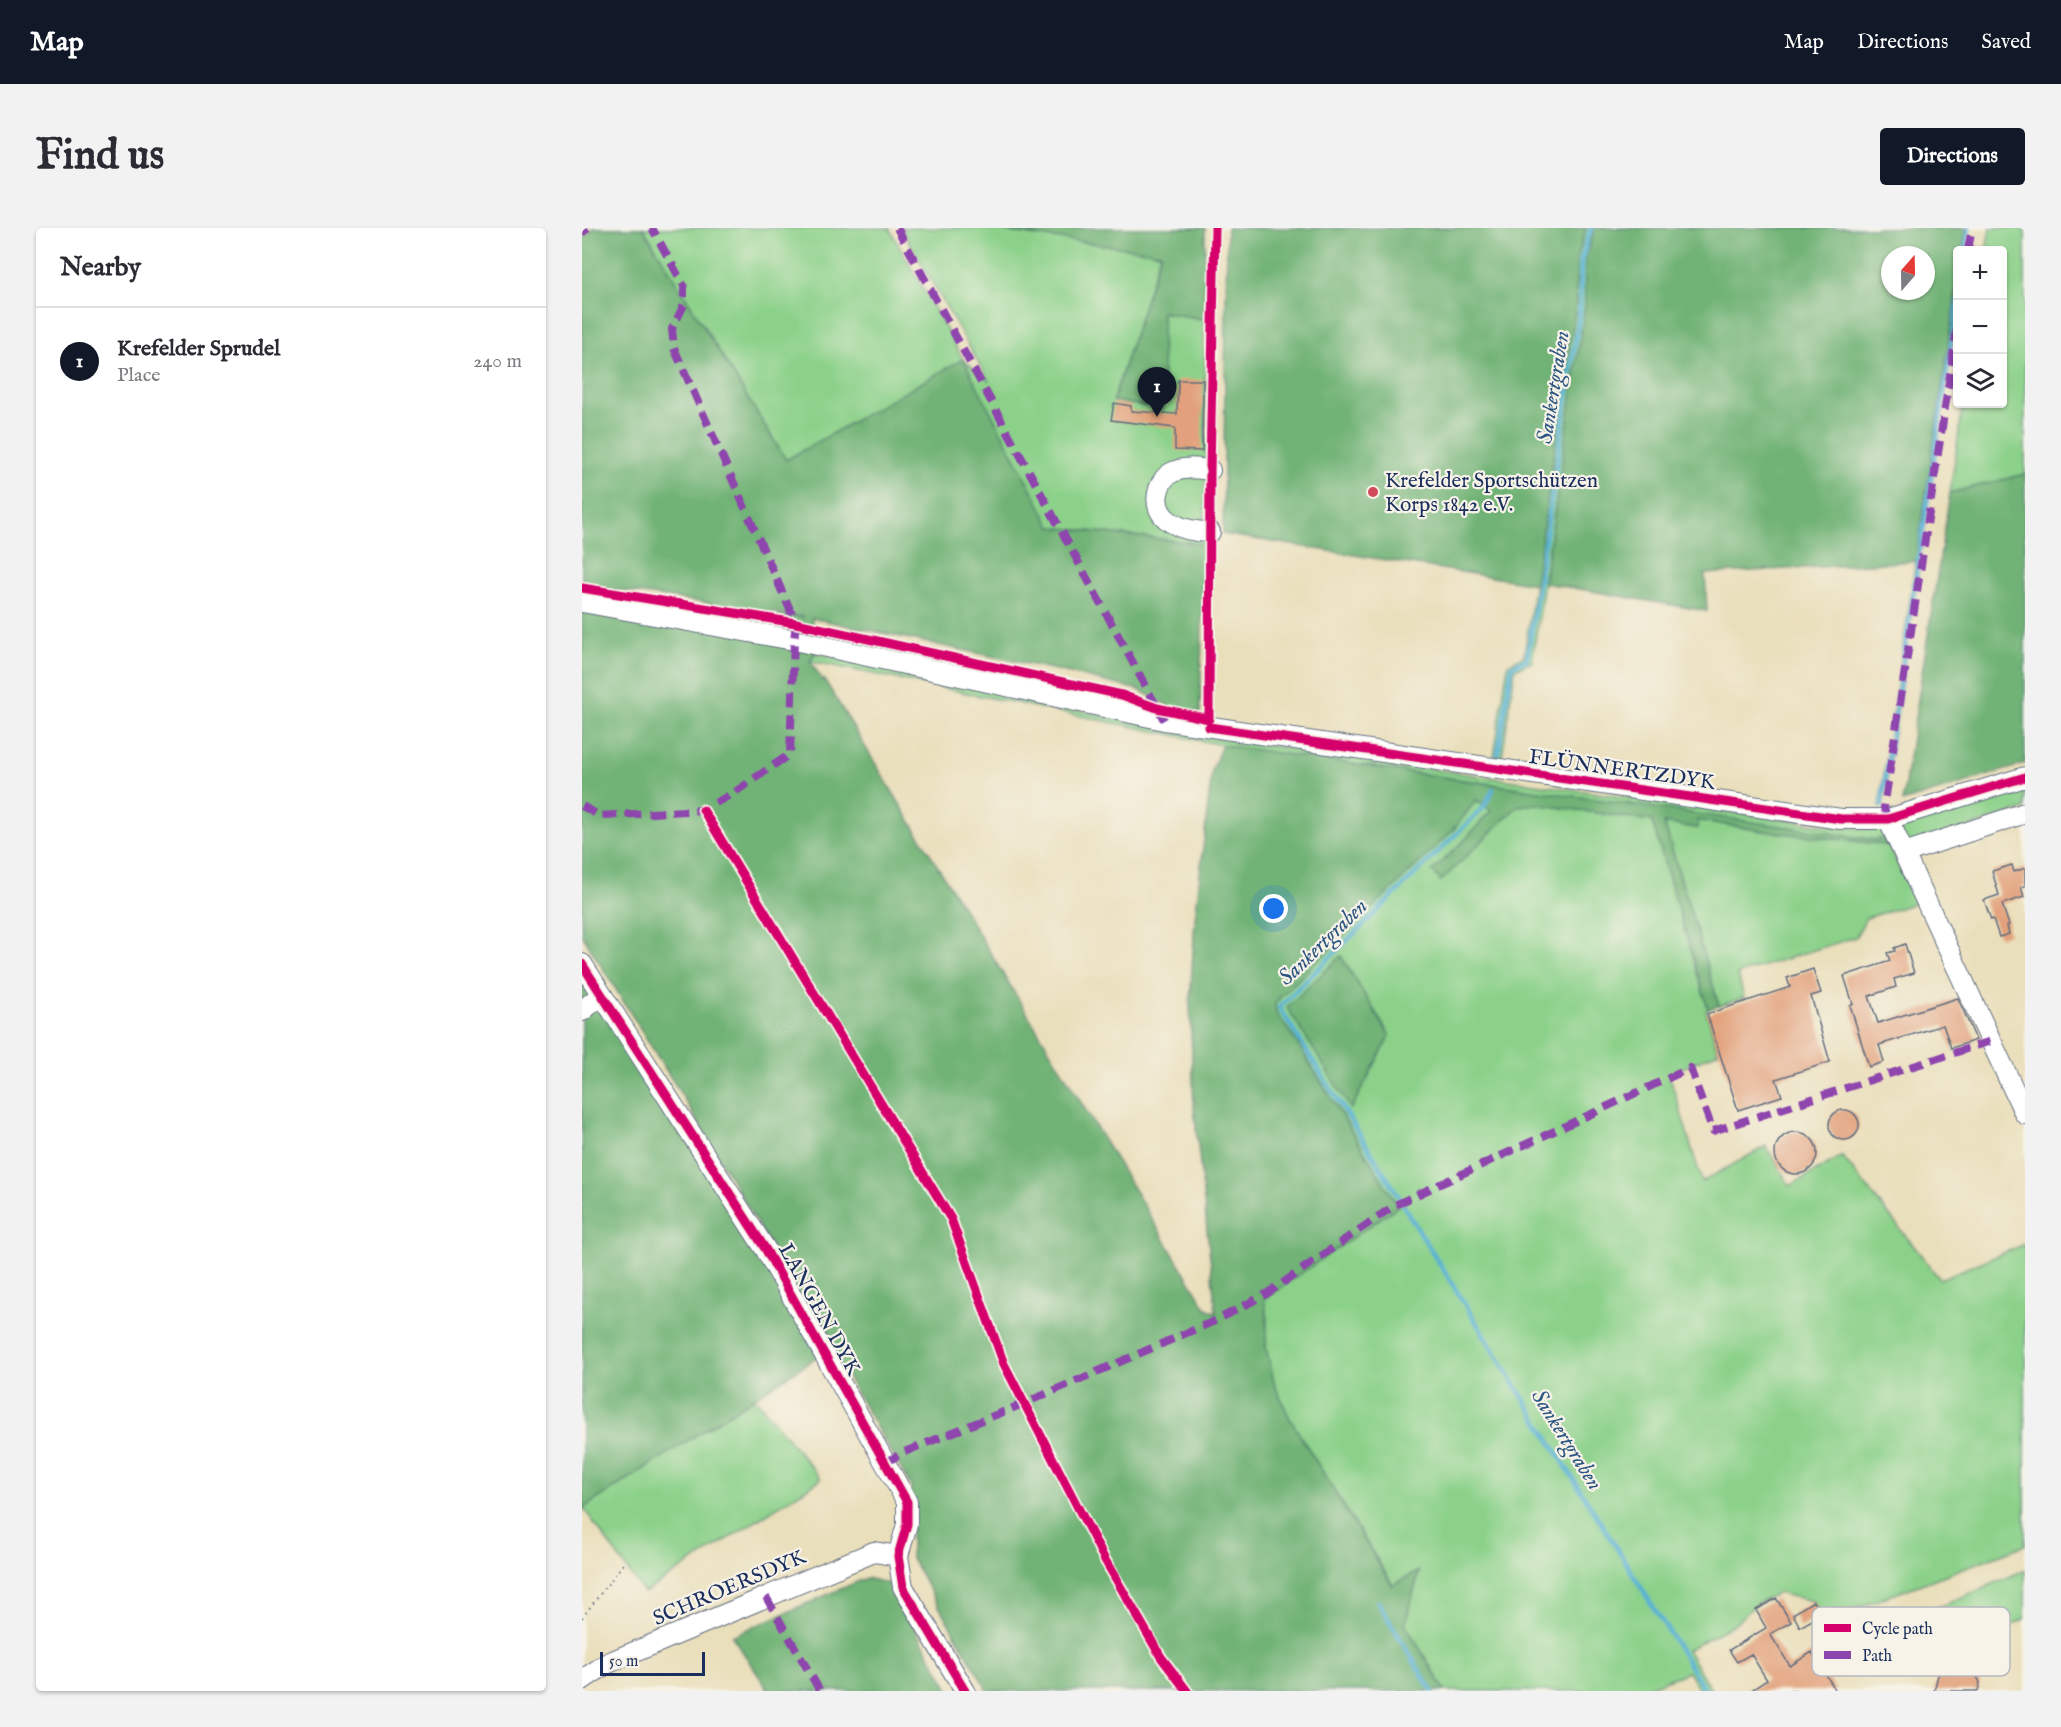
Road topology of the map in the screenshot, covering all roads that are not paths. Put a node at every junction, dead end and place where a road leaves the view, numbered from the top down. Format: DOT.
graph roads {
  1 [pos="1210,470"];
  2 [pos="1210,532"];
  3 [pos="582,602"];
  4 [pos="2025,777"];
  5 [pos="2025,813"];
  6 [pos="1888,819"];
  7 [pos="1904,854"];
  8 [pos="582,964"];
  9 [pos="601,996"];
  10 [pos="582,1011"];
  11 [pos="2025,1114"];
  12 [pos="898,1556"];
  13 [pos="582,1680"];
  14 [pos="965,1691"];
  1 -- 2 [label="street"];
  3 -- 6 [label="street, FLÜNNERTZDYK"];
  4 -- 6 [label="street, FLÜNNERTZDYK"];
  5 -- 7 [label="street"];
  6 -- 7 [label="street"];
  7 -- 11 [label="street"];
  8 -- 9 [label="street, LANGEN DYK"];
  9 -- 10 [label="street"];
  9 -- 12 [label="street, LANGEN DYK"];
  12 -- 13 [label="street, SCHROERSDYK"];
  12 -- 14 [label="street, LANGEN DYK"];
}
